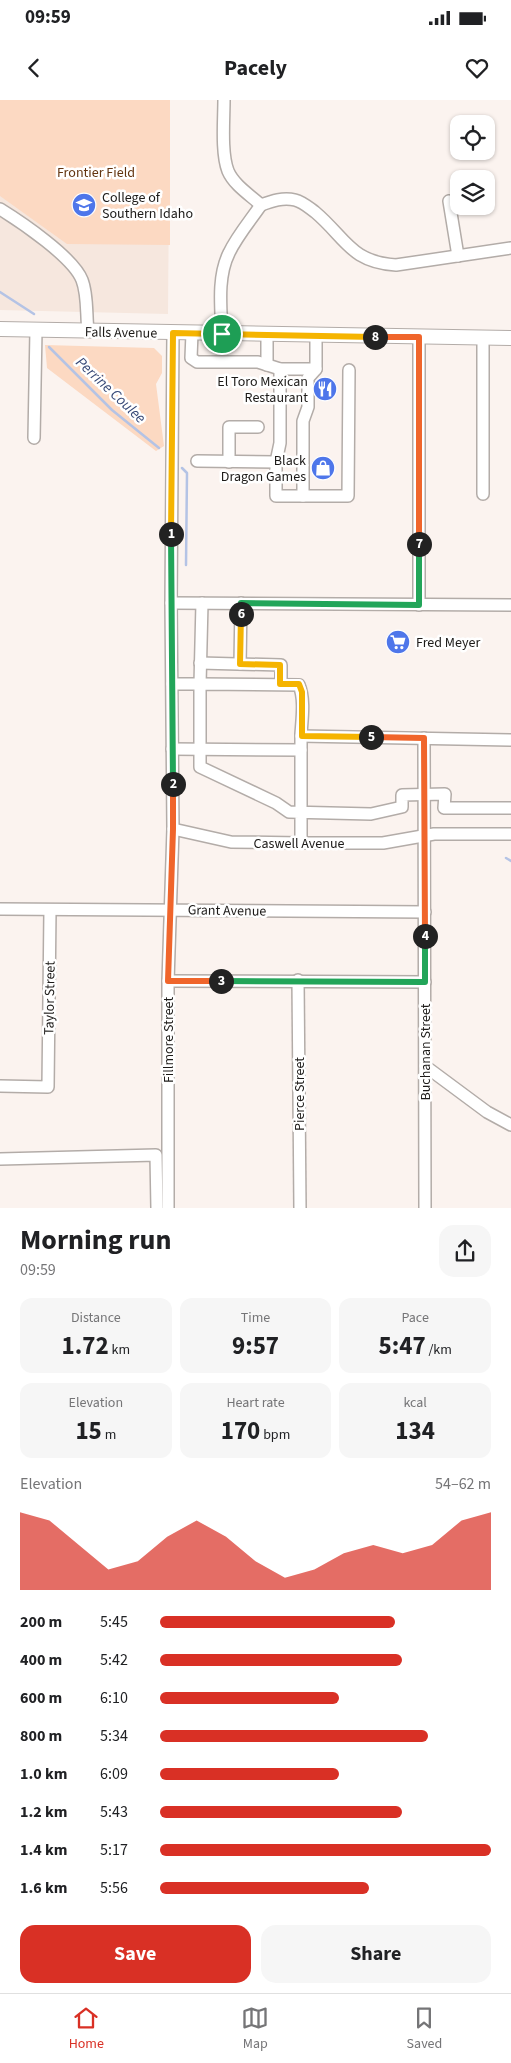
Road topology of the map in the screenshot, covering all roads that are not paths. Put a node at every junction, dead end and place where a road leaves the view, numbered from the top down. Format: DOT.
graph roads {
  1 [pos="224,100"];
  2 [pos="449,201"];
  3 [pos="261,205"];
  4 [pos="0,208"];
  5 [pos="511,248"];
  6 [pos="458,256"];
  7 [pos="0,329"];
  8 [pos="36,330"];
  9 [pos="88,331"];
  10 [pos="173,333"];
  11 [pos="192,333"];
  12 [pos="222,334"];
  13 [pos="267,334"];
  14 [pos="316,336"];
  15 [pos="419,337"];
  16 [pos="483,338"];
  17 [pos="511,338"];
  18 [pos="267,365"];
  19 [pos="280,369"];
  20 [pos="316,369"];
  21 [pos="349,370"];
  22 [pos="258,427"];
  23 [pos="34,438"];
  24 [pos="197,461"];
  25 [pos="229,462"];
  26 [pos="276,462"];
  27 [pos="483,494"];
  28 [pos="303,496"];
  29 [pos="171,603"];
  30 [pos="202,603"];
  31 [pos="241,603"];
  32 [pos="419,605"];
  33 [pos="511,605"];
  34 [pos="200,663"];
  35 [pos="240,664"];
  36 [pos="172,684"];
  37 [pos="200,684"];
  38 [pos="280,684"];
  39 [pos="302,736"];
  40 [pos="424,738"];
  41 [pos="511,740"];
  42 [pos="172,749"];
  43 [pos="200,749"];
  44 [pos="302,750"];
  45 [pos="424,794"];
  46 [pos="511,808"];
  47 [pos="301,812"];
  48 [pos="173,829"];
  49 [pos="511,834"];
  50 [pos="424,835"];
  51 [pos="301,843"];
  52 [pos="0,909"];
  53 [pos="50,910"];
  54 [pos="171,910"];
  55 [pos="425,912"];
  56 [pos="298,980"];
  57 [pos="168,981"];
  58 [pos="425,982"];
  59 [pos="425,1066"];
  60 [pos="0,1086"];
  61 [pos="511,1125"];
  62 [pos="0,1159"];
  63 [pos="157,1208"];
  64 [pos="168,1208"];
  65 [pos="300,1208"];
  66 [pos="425,1208"];
  1 -- 3 [label="street"];
  2 -- 6 [label="street"];
  3 -- 6 [label="street"];
  3 -- 12 [label="street"];
  4 -- 9 [label="street"];
  5 -- 6 [label="street"];
  7 -- 8 [label="main road, Falls Avenue"];
  8 -- 9 [label="main road, Falls Avenue"];
  8 -- 23 [label="street"];
  9 -- 10 [label="main road, Falls Avenue"];
  10 -- 11 [label="main road, Falls Avenue"];
  10 -- 29 [label="street, Fillmore Street"];
  11 -- 12 [label="main road, Falls Avenue"];
  11 -- 18 [label="street"];
  12 -- 13 [label="main road, Falls Avenue"];
  13 -- 14 [label="main road, Falls Avenue"];
  13 -- 18 [label="street"];
  14 -- 15 [label="main road, Falls Avenue"];
  14 -- 20 [label="street"];
  15 -- 16 [label="main road, Falls Avenue"];
  15 -- 32 [label="street"];
  16 -- 17 [label="main road, Falls Avenue"];
  16 -- 27 [label="street"];
  18 -- 19 [label="street"];
  19 -- 20 [label="street"];
  19 -- 26 [label="street"];
  20 -- 28 [label="street"];
  21 -- 28 [label="street"];
  22 -- 25 [label="street"];
  24 -- 25 [label="street"];
  25 -- 26 [label="street"];
  26 -- 28 [label="street"];
  29 -- 30 [label="street"];
  29 -- 36 [label="street, Fillmore Street"];
  30 -- 31 [label="street"];
  30 -- 34 [label="street"];
  31 -- 32 [label="street"];
  31 -- 35 [label="street"];
  32 -- 33 [label="street"];
  34 -- 35 [label="street"];
  34 -- 37 [label="street"];
  35 -- 38 [label="street"];
  36 -- 37 [label="street"];
  36 -- 42 [label="street, Fillmore Street"];
  37 -- 38 [label="street"];
  37 -- 43 [label="street"];
  38 -- 39 [label="street"];
  39 -- 40 [label="street"];
  39 -- 44 [label="street"];
  40 -- 41 [label="street"];
  40 -- 45 [label="street, Buchanan Street"];
  42 -- 43 [label="street"];
  42 -- 48 [label="street, Fillmore Street"];
  43 -- 44 [label="street"];
  43 -- 47 [label="street"];
  44 -- 47 [label="street"];
  45 -- 46 [label="street"];
  45 -- 47 [label="street"];
  45 -- 50 [label="street, Buchanan Street"];
  47 -- 51 [label="street"];
  48 -- 51 [label="street, Caswell Avenue"];
  48 -- 54 [label="street, Fillmore Street"];
  49 -- 50 [label="street, Caswell Avenue"];
  50 -- 51 [label="street, Caswell Avenue"];
  50 -- 55 [label="street, Buchanan Street"];
  52 -- 53 [label="street, Grant Avenue"];
  53 -- 54 [label="street, Grant Avenue"];
  53 -- 60 [label="street, Taylor Street"];
  54 -- 55 [label="street, Grant Avenue"];
  54 -- 57 [label="street, Fillmore Street"];
  55 -- 58 [label="street, Buchanan Street"];
  56 -- 57 [label="street"];
  56 -- 58 [label="street"];
  56 -- 65 [label="street, Pierce Street"];
  57 -- 64 [label="street, Fillmore Street"];
  58 -- 59 [label="street, Buchanan Street"];
  59 -- 61 [label="street"];
  59 -- 66 [label="street, Buchanan Street"];
  62 -- 63 [label="street"];
}
